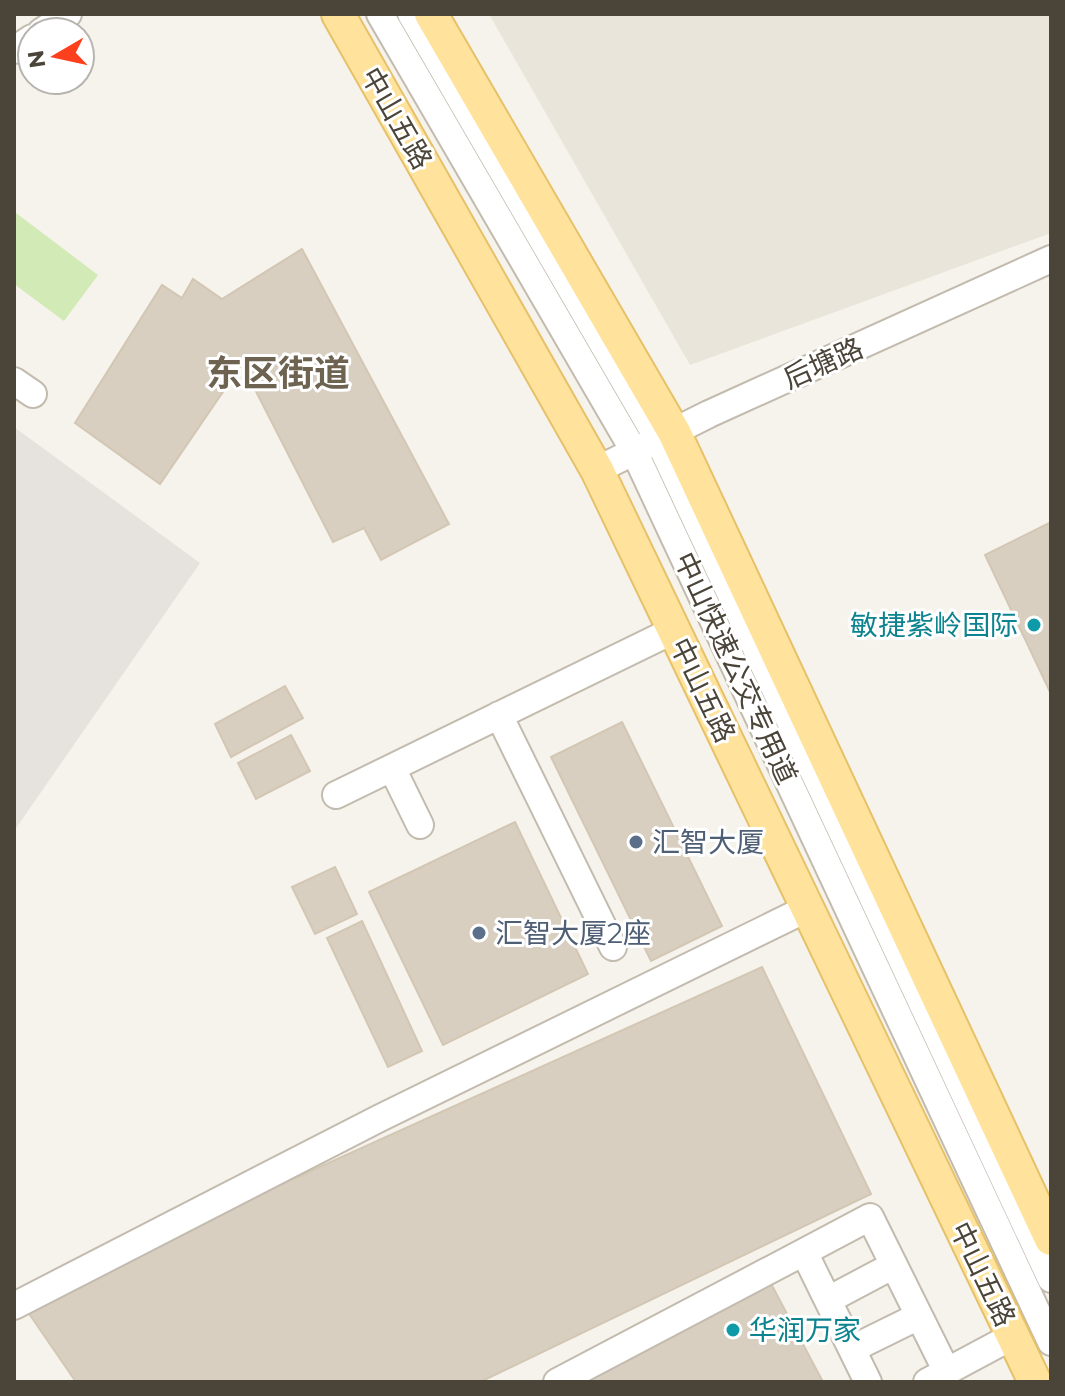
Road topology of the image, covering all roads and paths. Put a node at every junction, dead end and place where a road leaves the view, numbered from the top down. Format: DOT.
graph roads {
  1 [pos="338,14"];
  2 [pos="380,14"];
  3 [pos="411,14"];
  4 [pos="431,14"];
  5 [pos="1051,259"];
  6 [pos="666,435"];
  7 [pos="634,451"];
  8 [pos="597,470"];
  9 [pos="674,630"];
  10 [pos="499,715"];
  11 [pos="392,768"];
  12 [pos="336,795"];
  13 [pos="420,825"];
  14 [pos="808,908"];
  15 [pos="613,947"];
  16 [pos="1051,1239"];
  17 [pos="804,1252"];
  18 [pos="894,1265"];
  19 [pos="1051,1279"];
  20 [pos="828,1300"];
  21 [pos="14,1306"];
  22 [pos="919,1316"];
  23 [pos="1013,1336"];
  24 [pos="1051,1342"];
  25 [pos="852,1349"];
  26 [pos="937,1377"];
  27 [pos="557,1382"];
  28 [pos="868,1382"];
  29 [pos="1035,1382"];
  1 -- 8 [label="main road, 中山五路"];
  2 -- 7 [label="street, 中山快速公交专用道"];
  3 -- 6 [label="street, 中山快速公交专用道"];
  4 -- 6 [label="main road"];
  5 -- 6 [label="street, 后塘路"];
  6 -- 7 [label="street, 后塘路"];
  6 -- 16 [label="main road"];
  6 -- 19 [label="street, 中山快速公交专用道"];
  7 -- 8 [label="street, 后塘路"];
  7 -- 24 [label="street, 中山快速公交专用道"];
  8 -- 9 [label="main road, 中山五路"];
  9 -- 10 [label="street"];
  9 -- 14 [label="main road, 中山五路"];
  10 -- 11 [label="street"];
  10 -- 15 [label="street"];
  11 -- 12 [label="street"];
  11 -- 13 [label="street"];
  14 -- 21 [label="street"];
  14 -- 23 [label="main road, 中山五路"];
  17 -- 18 [label="street"];
  17 -- 20 [label="street"];
  17 -- 27 [label="street"];
  18 -- 20 [label="street"];
  18 -- 22 [label="street"];
  20 -- 25 [label="street"];
  22 -- 25 [label="street"];
  22 -- 26 [label="street"];
  23 -- 26 [label="street"];
  23 -- 29 [label="main road, 中山五路"];
  25 -- 28 [label="street"];
}
